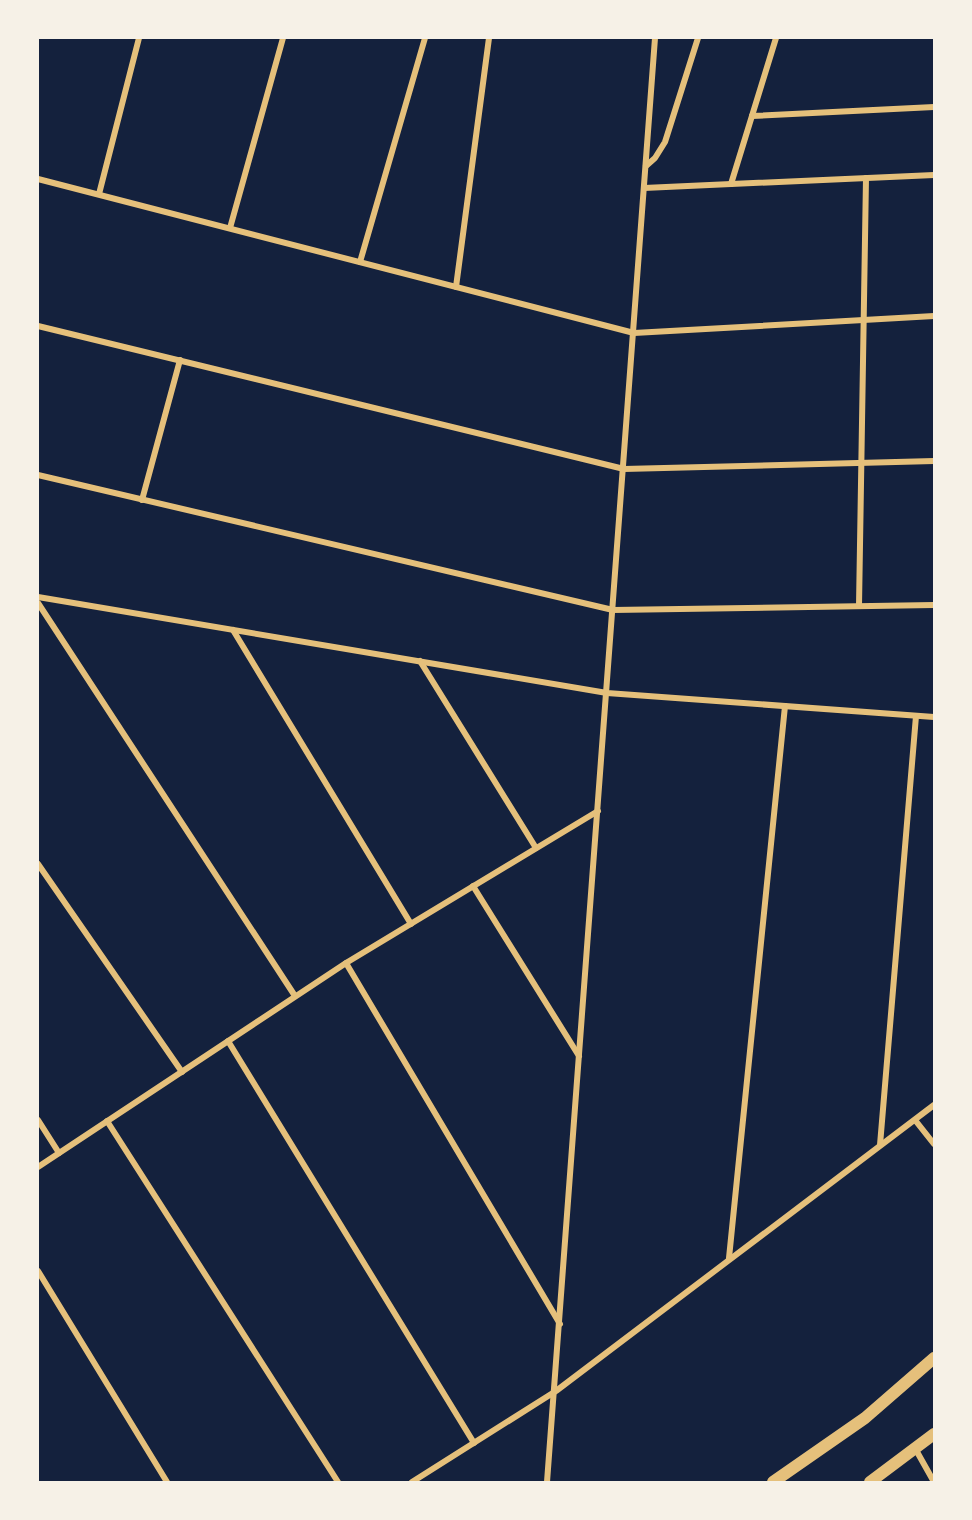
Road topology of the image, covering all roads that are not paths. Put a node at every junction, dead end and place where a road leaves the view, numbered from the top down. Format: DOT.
graph roads {
  1 [pos="139,38"];
  2 [pos="283,38"];
  3 [pos="425,38"];
  4 [pos="489,38"];
  5 [pos="655,38"];
  6 [pos="698,38"];
  7 [pos="776,38"];
  8 [pos="934,107"];
  9 [pos="752,116"];
  10 [pos="646,166"];
  11 [pos="934,175"];
  12 [pos="866,178"];
  13 [pos="38,179"];
  14 [pos="731,184"];
  15 [pos="644,188"];
  16 [pos="99,194"];
  17 [pos="230,228"];
  18 [pos="360,262"];
  19 [pos="456,287"];
  20 [pos="934,316"];
  21 [pos="862,320"];
  22 [pos="38,326"];
  23 [pos="634,333"];
  24 [pos="180,360"];
  25 [pos="934,461"];
  26 [pos="861,463"];
  27 [pos="624,469"];
  28 [pos="38,475"];
  29 [pos="142,500"];
  30 [pos="38,597"];
  31 [pos="38,603"];
  32 [pos="934,605"];
  33 [pos="858,606"];
  34 [pos="613,610"];
  35 [pos="233,630"];
  36 [pos="420,661"];
  37 [pos="607,693"];
  38 [pos="785,706"];
  39 [pos="915,716"];
  40 [pos="934,717"];
  41 [pos="598,811"];
  42 [pos="536,848"];
  43 [pos="38,864"];
  44 [pos="473,886"];
  45 [pos="411,924"];
  46 [pos="346,963"];
  47 [pos="295,996"];
  48 [pos="228,1041"];
  49 [pos="580,1057"];
  50 [pos="182,1072"];
  51 [pos="934,1105"];
  52 [pos="38,1120"];
  53 [pos="915,1120"];
  54 [pos="107,1121"];
  55 [pos="934,1144"];
  56 [pos="880,1145"];
  57 [pos="59,1153"];
  58 [pos="38,1167"];
  59 [pos="729,1258"];
  60 [pos="38,1271"];
  61 [pos="561,1325"];
  62 [pos="934,1358"];
  63 [pos="556,1391"];
  64 [pos="934,1434"];
  65 [pos="474,1443"];
  66 [pos="915,1450"];
  67 [pos="167,1482"];
  68 [pos="338,1482"];
  69 [pos="412,1482"];
  70 [pos="547,1482"];
  71 [pos="773,1482"];
  72 [pos="870,1482"];
  73 [pos="934,1482"];
  1 -- 16 [label="street"];
  2 -- 17 [label="street"];
  3 -- 18 [label="street"];
  4 -- 19 [label="street"];
  5 -- 10 [label="street"];
  6 -- 10 [label="street"];
  7 -- 9 [label="street"];
  8 -- 9 [label="street"];
  9 -- 14 [label="street"];
  10 -- 15 [label="street"];
  11 -- 12 [label="street"];
  12 -- 14 [label="street"];
  12 -- 21 [label="street"];
  13 -- 16 [label="street"];
  14 -- 15 [label="street"];
  15 -- 23 [label="street"];
  16 -- 17 [label="street"];
  17 -- 18 [label="street"];
  18 -- 19 [label="street"];
  19 -- 23 [label="street"];
  20 -- 21 [label="street"];
  21 -- 23 [label="street"];
  21 -- 26 [label="street"];
  22 -- 24 [label="street"];
  23 -- 27 [label="street"];
  24 -- 27 [label="street"];
  24 -- 29 [label="street"];
  25 -- 26 [label="street"];
  26 -- 27 [label="street"];
  26 -- 33 [label="street"];
  27 -- 34 [label="street"];
  28 -- 29 [label="street"];
  29 -- 34 [label="street"];
  30 -- 35 [label="street"];
  31 -- 47 [label="street"];
  32 -- 33 [label="street"];
  33 -- 34 [label="street"];
  34 -- 37 [label="street"];
  35 -- 36 [label="street"];
  35 -- 45 [label="street"];
  36 -- 37 [label="street"];
  36 -- 42 [label="street"];
  37 -- 38 [label="street"];
  37 -- 41 [label="street"];
  38 -- 39 [label="street"];
  38 -- 59 [label="street"];
  39 -- 40 [label="street"];
  39 -- 56 [label="street"];
  41 -- 42 [label="street"];
  41 -- 49 [label="street"];
  42 -- 44 [label="street"];
  43 -- 50 [label="street"];
  44 -- 45 [label="street"];
  44 -- 49 [label="street"];
  45 -- 46 [label="street"];
  46 -- 47 [label="street"];
  46 -- 61 [label="street"];
  47 -- 48 [label="street"];
  48 -- 50 [label="street"];
  48 -- 65 [label="street"];
  49 -- 61 [label="street"];
  50 -- 54 [label="street"];
  51 -- 53 [label="street"];
  52 -- 57 [label="street"];
  53 -- 55 [label="street"];
  53 -- 56 [label="street"];
  54 -- 57 [label="street"];
  54 -- 68 [label="street"];
  56 -- 59 [label="street"];
  57 -- 58 [label="street"];
  59 -- 63 [label="street"];
  60 -- 67 [label="street"];
  61 -- 63 [label="street"];
  62 -- 71 [label="main road"];
  63 -- 65 [label="street"];
  63 -- 70 [label="street"];
  64 -- 66 [label="main road"];
  65 -- 69 [label="street"];
  66 -- 72 [label="main road"];
  66 -- 73 [label="street"];
}
